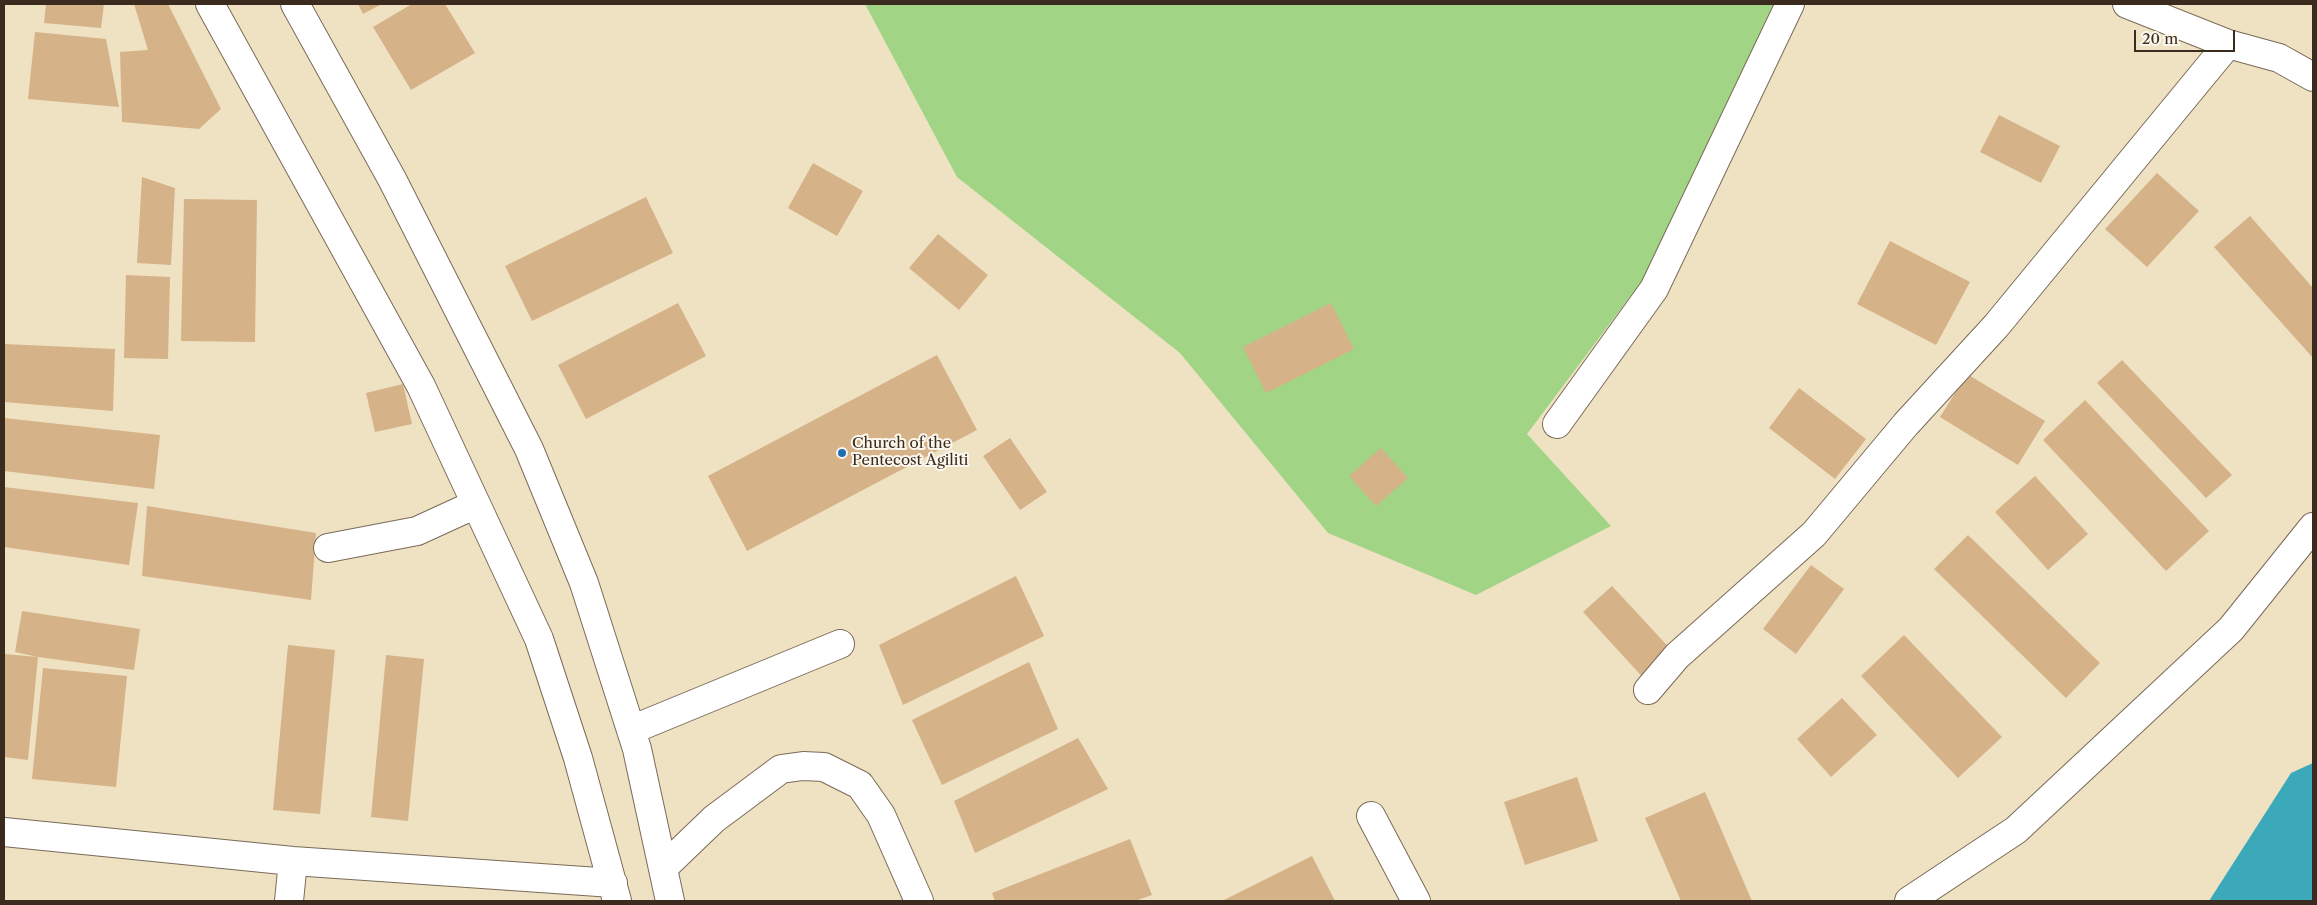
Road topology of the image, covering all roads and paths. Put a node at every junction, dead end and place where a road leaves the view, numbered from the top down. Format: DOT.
graph roads {
  1 [pos="210,4"];
  2 [pos="295,4"];
  3 [pos="1790,4"];
  4 [pos="2145,7"];
  5 [pos="2228,44"];
  6 [pos="2313,77"];
  7 [pos="1557,424"];
  8 [pos="476,504"];
  9 [pos="2313,527"];
  10 [pos="328,548"];
  11 [pos="840,644"];
  12 [pos="1648,690"];
  13 [pos="631,730"];
  14 [pos="1371,816"];
  15 [pos="4,832"];
  16 [pos="293,861"];
  17 [pos="663,868"];
  18 [pos="615,892"];
  19 [pos="289,901"];
  20 [pos="670,901"];
  21 [pos="918,901"];
  22 [pos="1416,901"];
  23 [pos="1910,901"];
  1 -- 8 [label="street"];
  2 -- 13 [label="street"];
  3 -- 7 [label="street"];
  4 -- 5 [label="street"];
  5 -- 6 [label="street"];
  5 -- 12 [label="street"];
  8 -- 10 [label="street"];
  8 -- 18 [label="street"];
  9 -- 23 [label="street"];
  11 -- 13 [label="street"];
  13 -- 17 [label="street"];
  14 -- 22 [label="street"];
  15 -- 16 [label="street"];
  16 -- 18 [label="street"];
  16 -- 19 [label="street"];
  17 -- 20 [label="street"];
  17 -- 21 [label="street"];
}
